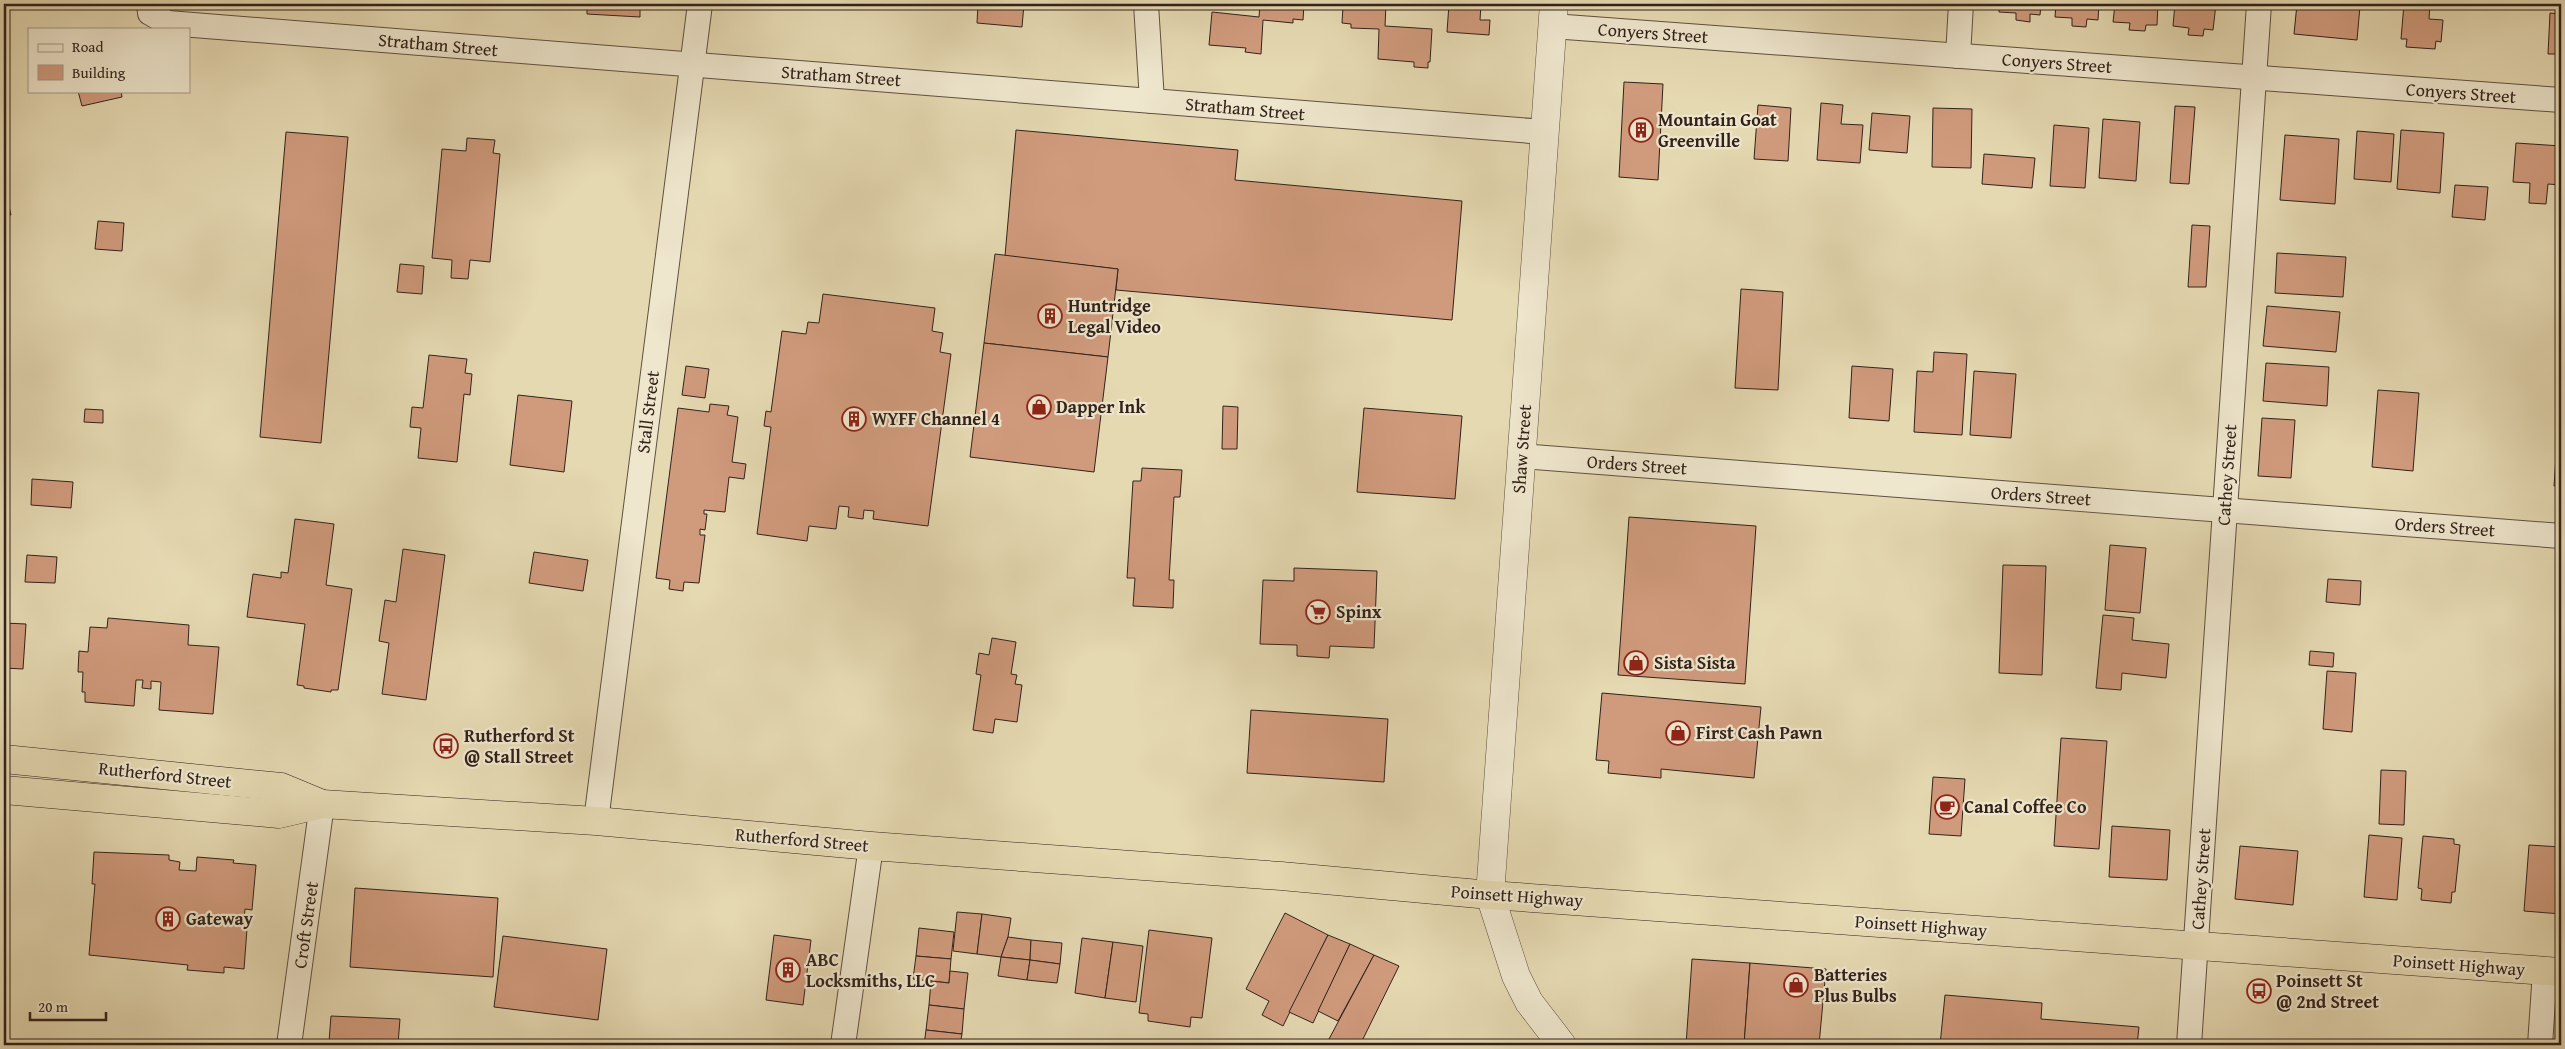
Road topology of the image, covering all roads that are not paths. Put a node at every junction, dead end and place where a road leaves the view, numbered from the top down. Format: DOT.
graph roads {
  1 [pos="149,4"];
  2 [pos="700,4"];
  3 [pos="1146,4"];
  4 [pos="1961,4"];
  5 [pos="2259,4"];
  6 [pos="1553,15"];
  7 [pos="1958,56"];
  8 [pos="693,65"];
  9 [pos="2255,78"];
  10 [pos="2561,100"];
  11 [pos="1152,101"];
  12 [pos="1544,132"];
  13 [pos="1521,456"];
  14 [pos="2225,510"];
  15 [pos="2561,536"];
  16 [pos="4,759"];
  17 [pos="4,790"];
  18 [pos="322,804"];
  19 [pos="596,821"];
  20 [pos="871,846"];
  21 [pos="1281,876"];
  22 [pos="1490,895"];
  23 [pos="2196,946"];
  24 [pos="2553,972"];
  25 [pos="289,1045"];
  26 [pos="843,1045"];
  27 [pos="1562,1045"];
  28 [pos="2189,1045"];
  29 [pos="2540,1045"];
  1 -- 8 [label="street, Stratham Street"];
  2 -- 8 [label="street, Stall Street"];
  3 -- 11 [label="street"];
  4 -- 7 [label="street"];
  5 -- 9 [label="street, Cathey Street"];
  6 -- 7 [label="street, Conyers Street"];
  6 -- 12 [label="street, Shaw Street"];
  7 -- 9 [label="street, Conyers Street"];
  8 -- 11 [label="street, Stratham Street"];
  8 -- 19 [label="street, Stall Street"];
  9 -- 10 [label="street, Conyers Street"];
  9 -- 14 [label="street, Cathey Street"];
  11 -- 12 [label="street, Stratham Street"];
  12 -- 13 [label="street, Shaw Street"];
  13 -- 14 [label="street, Orders Street"];
  13 -- 22 [label="street, Shaw Street"];
  14 -- 15 [label="street, Orders Street"];
  14 -- 23 [label="street, Cathey Street"];
  16 -- 18 [label="highway, Rutherford Street"];
  17 -- 18 [label="highway, Rutherford Street"];
  18 -- 19 [label="highway, Rutherford Street"];
  18 -- 25 [label="street, Croft Street"];
  19 -- 20 [label="highway, Rutherford Street"];
  20 -- 21 [label="highway, Rutherford Street"];
  20 -- 26 [label="street"];
  21 -- 22 [label="highway, Poinsett Highway"];
  22 -- 23 [label="highway, Poinsett Highway"];
  22 -- 27 [label="street"];
  23 -- 24 [label="highway, Poinsett Highway"];
  23 -- 28 [label="street, Cathey Street"];
  24 -- 29 [label="street"];
}
